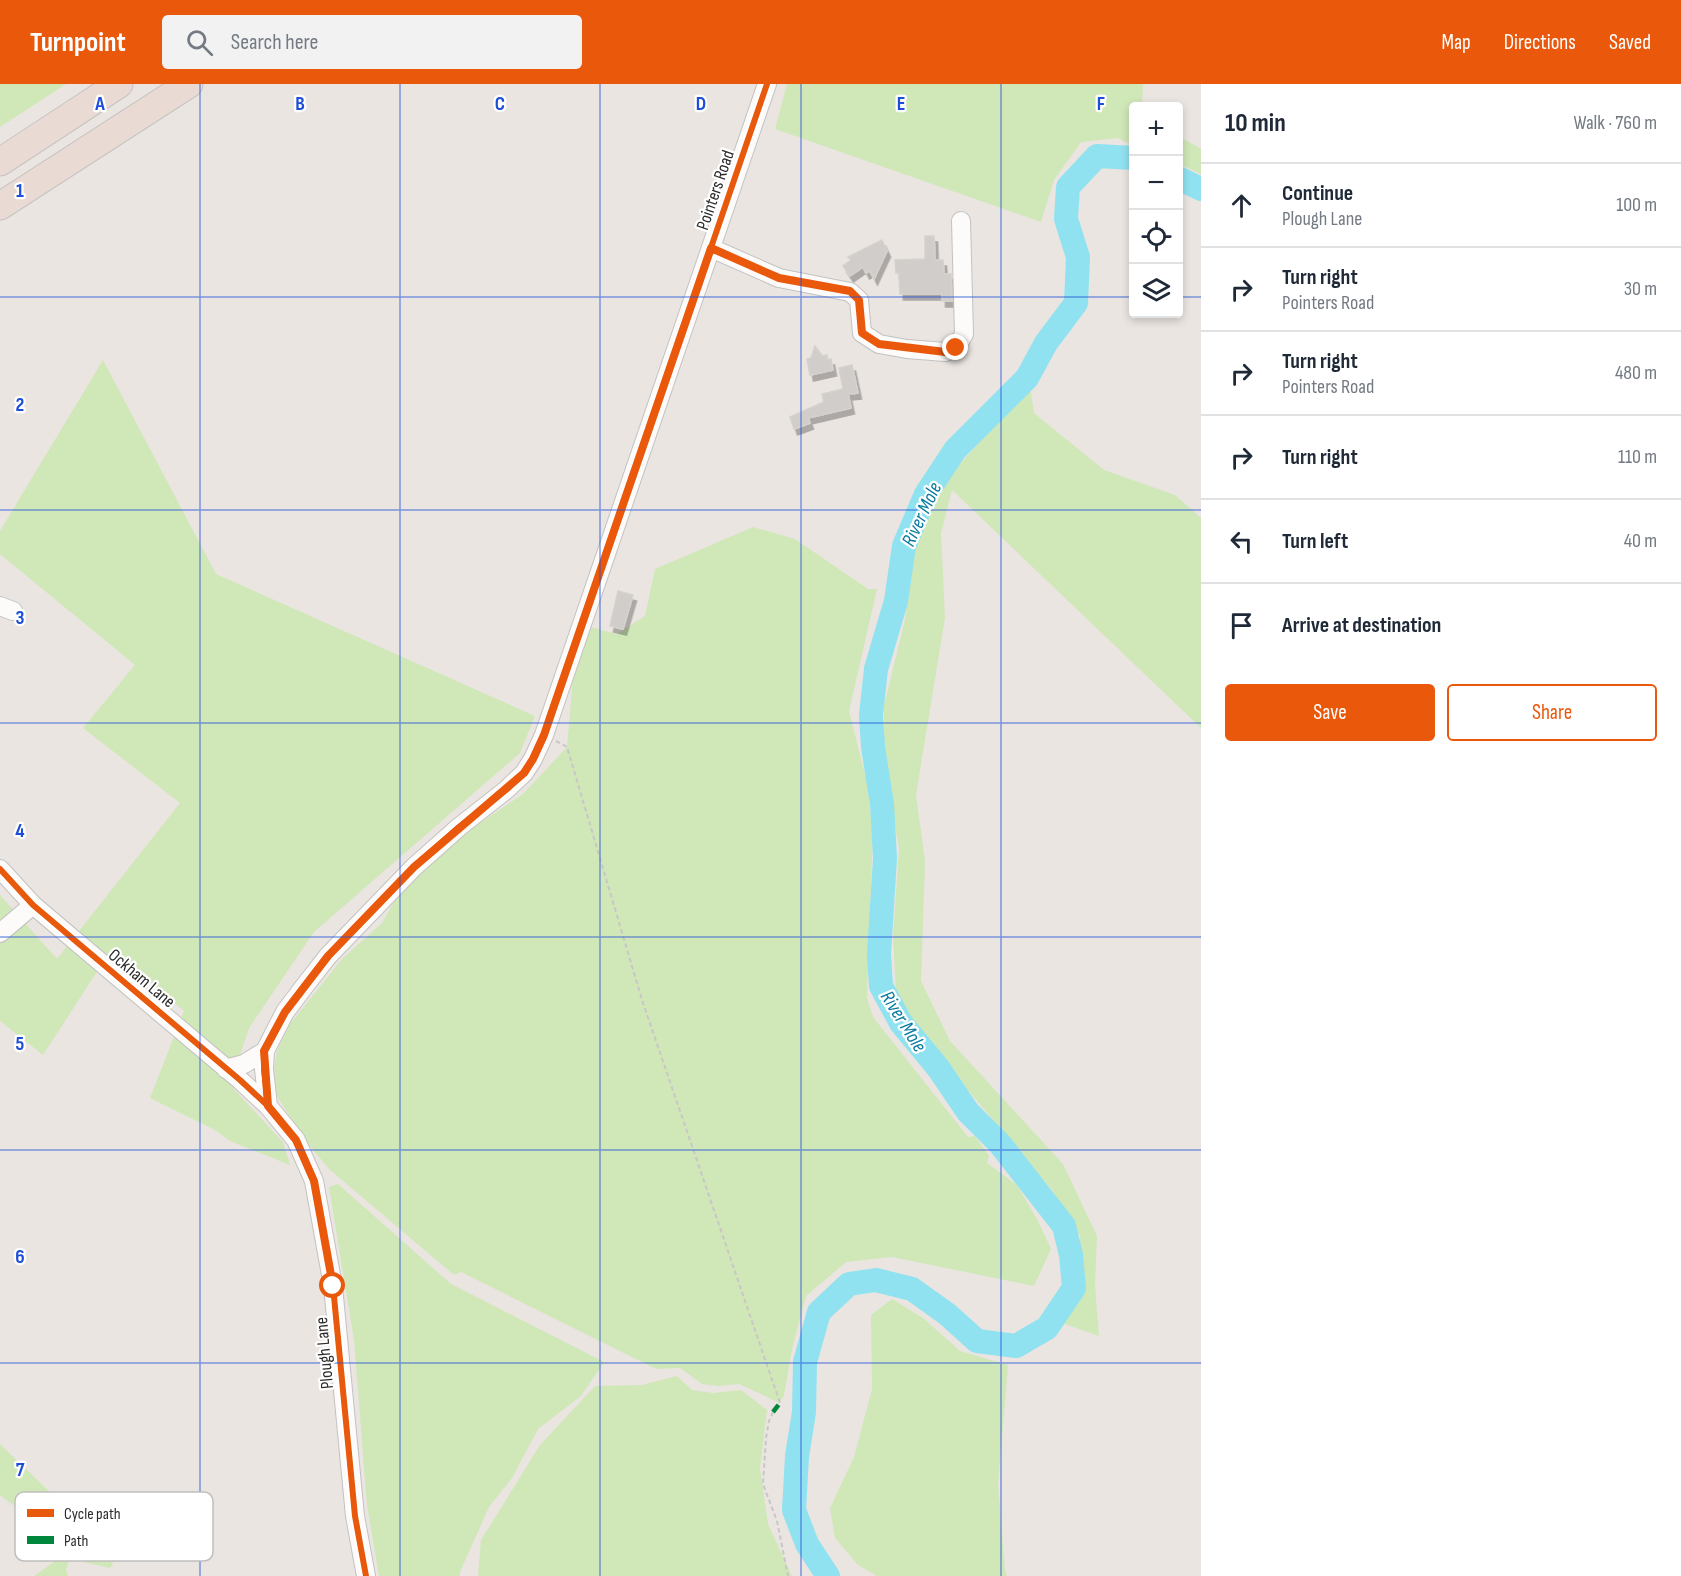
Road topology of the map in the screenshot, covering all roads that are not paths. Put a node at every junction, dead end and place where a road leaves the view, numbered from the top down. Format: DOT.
graph roads {
  1 [pos="119,84"];
  2 [pos="189,84"];
  3 [pos="767,84"];
  4 [pos="0,162"];
  5 [pos="0,206"];
  6 [pos="961,221"];
  7 [pos="711,248"];
  8 [pos="0,869"];
  9 [pos="33,905"];
  10 [pos="0,933"];
  11 [pos="264,1051"];
  12 [pos="226,1069"];
  13 [pos="268,1106"];
  14 [pos="366,1576"];
  1 -- 4 [label="highway"];
  2 -- 5 [label="highway"];
  3 -- 7 [label="street, Pointers Road"];
  6 -- 7 [label="street"];
  7 -- 11 [label="street, Pointers Road"];
  8 -- 9 [label="street, Ockham Lane"];
  9 -- 10 [label="street"];
  9 -- 12 [label="street, Ockham Lane"];
  11 -- 12 [label="street"];
  11 -- 13 [label="street"];
  12 -- 13 [label="street, Ockham Lane"];
  13 -- 14 [label="street, Plough Lane"];
}
